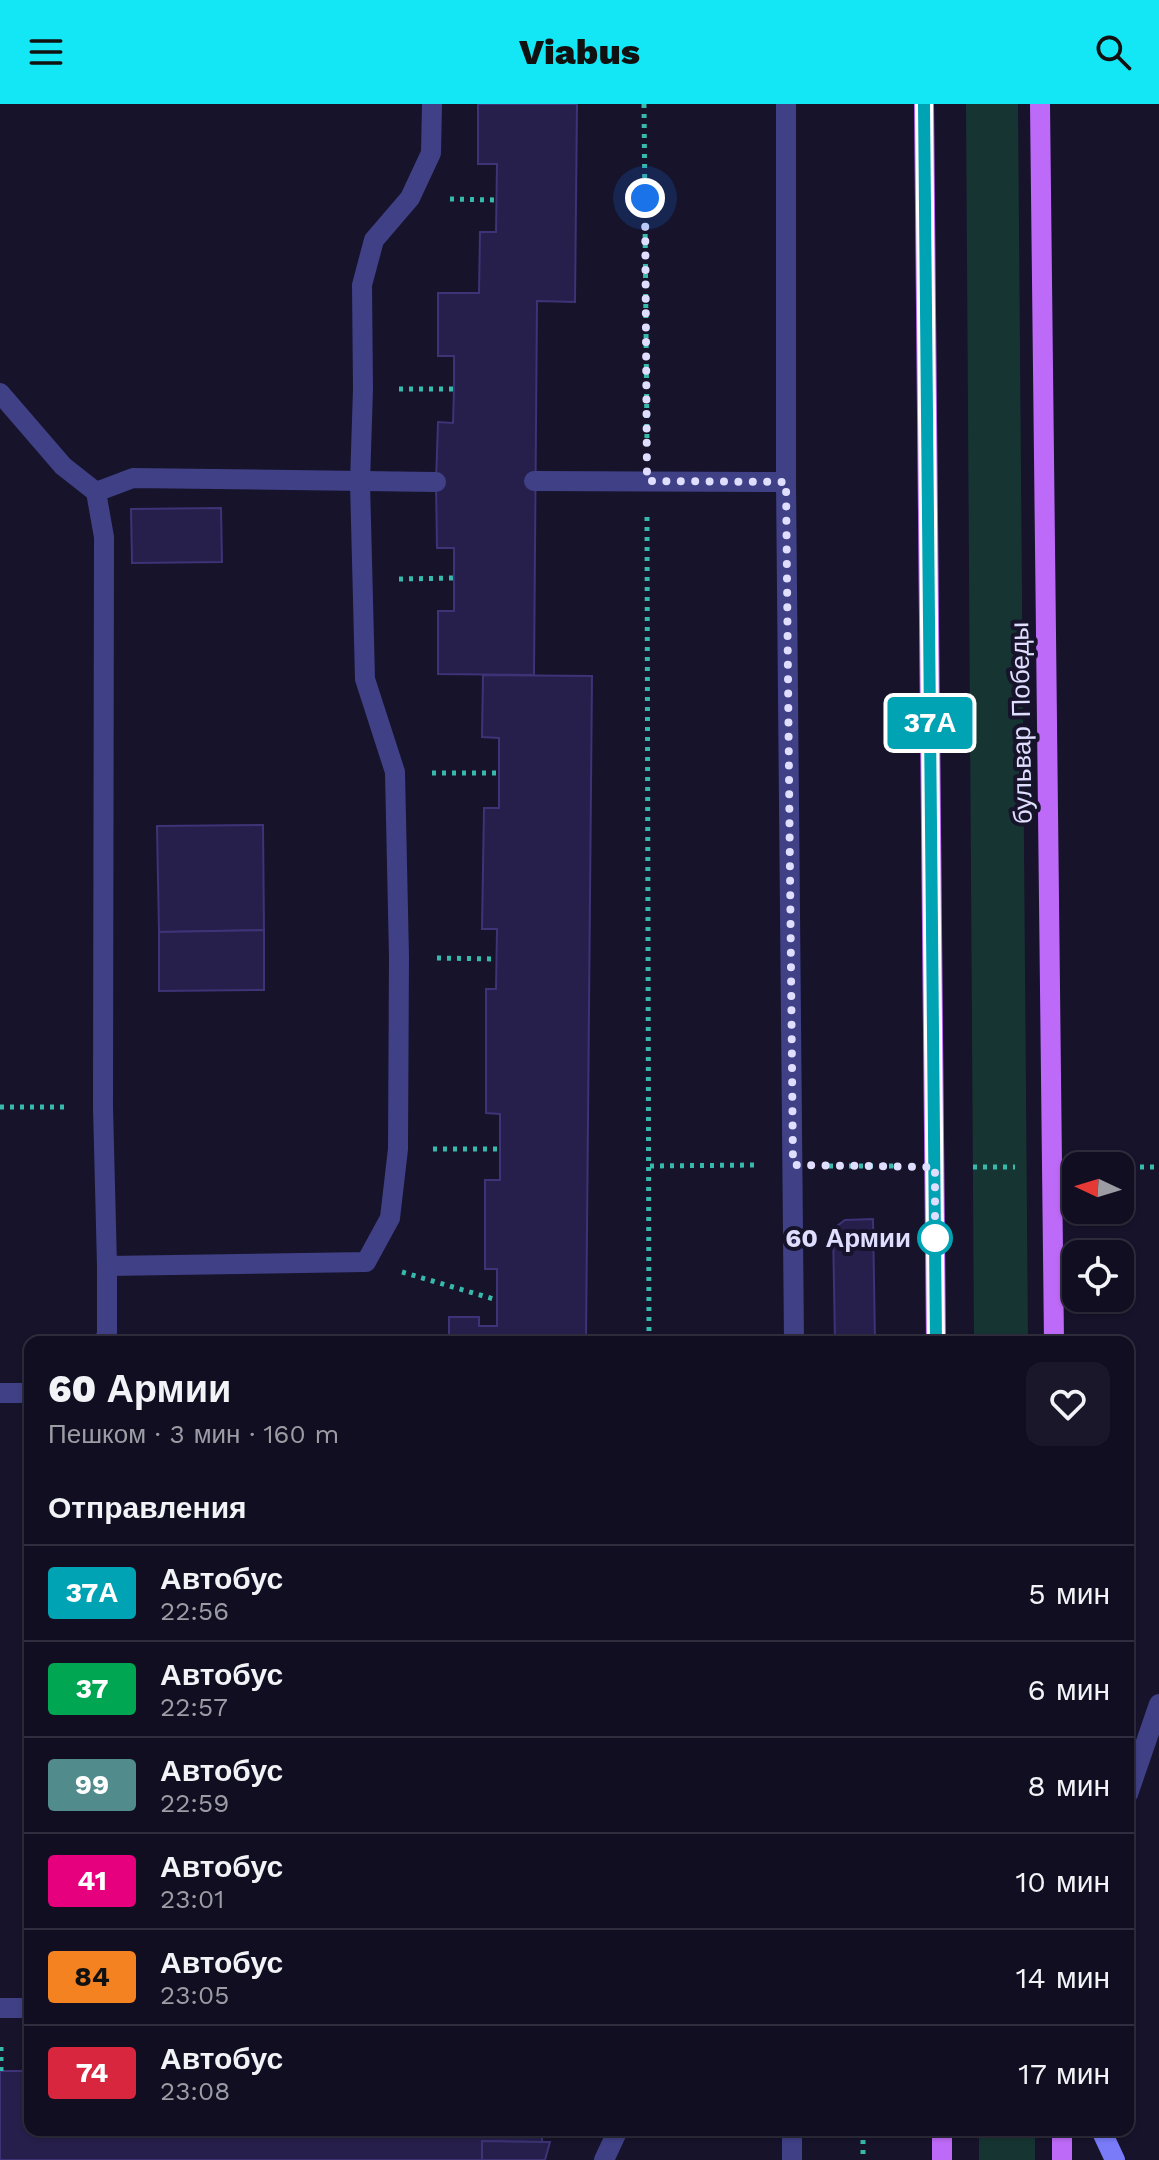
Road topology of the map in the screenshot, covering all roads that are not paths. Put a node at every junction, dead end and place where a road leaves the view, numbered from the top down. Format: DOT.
graph roads {
  1 [pos="432,104"];
  2 [pos="786,104"];
  3 [pos="924,104"];
  4 [pos="1040,104"];
  5 [pos="0,393"];
  6 [pos="534,481"];
  7 [pos="360,482"];
  8 [pos="436,482"];
  9 [pos="786,482"];
  10 [pos="96,492"];
  11 [pos="107,1266"];
  12 [pos="106,1336"];
  13 [pos="794,1336"];
  14 [pos="936,1336"];
  15 [pos="1054,1336"];
  16 [pos="0,1393"];
  17 [pos="24,1393"];
  18 [pos="1159,1704"];
  19 [pos="1134,1777"];
  20 [pos="0,2008"];
  21 [pos="24,2008"];
  22 [pos="615,2136"];
  23 [pos="792,2136"];
  24 [pos="942,2136"];
  25 [pos="1062,2136"];
  26 [pos="1104,2136"];
  27 [pos="604,2160"];
  28 [pos="792,2160"];
  29 [pos="942,2160"];
  30 [pos="1062,2160"];
  31 [pos="1115,2160"];
  1 -- 7 [label="street"];
  2 -- 9 [label="street"];
  3 -- 14 [label="main road"];
  4 -- 15 [label="main road, бульвар Победы"];
  5 -- 10 [label="street"];
  6 -- 9 [label="street"];
  7 -- 8 [label="street"];
  7 -- 10 [label="street"];
  7 -- 11 [label="street"];
  9 -- 13 [label="street"];
  10 -- 11 [label="street"];
  11 -- 12 [label="street"];
  16 -- 17 [label="street"];
  18 -- 19 [label="street"];
  20 -- 21 [label="street"];
  22 -- 27 [label="street"];
  23 -- 28 [label="street"];
  24 -- 29 [label="main road"];
  25 -- 30 [label="main road"];
  26 -- 31 [label="main road"];
}
